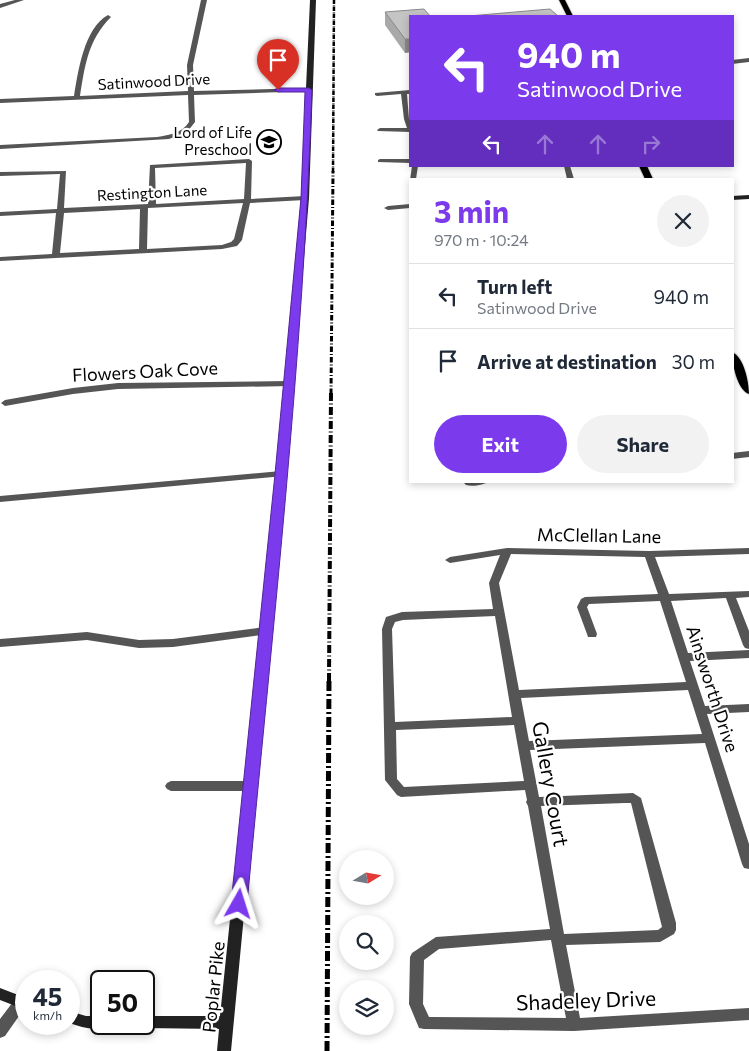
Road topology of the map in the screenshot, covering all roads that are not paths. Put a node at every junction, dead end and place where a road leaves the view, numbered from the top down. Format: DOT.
graph roads {
  1 [pos="21,0"];
  2 [pos="204,0"];
  3 [pos="313,0"];
  4 [pos="562,0"];
  5 [pos="0,6"];
  6 [pos="570,15"];
  7 [pos="108,17"];
  8 [pos="734,55"];
  9 [pos="746,60"];
  10 [pos="309,90"];
  11 [pos="407,92"];
  12 [pos="191,93"];
  13 [pos="377,94"];
  14 [pos="77,98"];
  15 [pos="0,101"];
  16 [pos="409,126"];
  17 [pos="409,129"];
  18 [pos="380,130"];
  19 [pos="0,147"];
  20 [pos="380,161"];
  21 [pos="409,161"];
  22 [pos="0,174"];
  23 [pos="749,197"];
  24 [pos="305,198"];
  25 [pos="734,198"];
  26 [pos="247,202"];
  27 [pos="409,206"];
  28 [pos="148,207"];
  29 [pos="388,208"];
  30 [pos="60,211"];
  31 [pos="0,214"];
  32 [pos="144,251"];
  33 [pos="56,256"];
  34 [pos="0,259"];
  35 [pos="734,359"];
  36 [pos="288,384"];
  37 [pos="749,391"];
  38 [pos="5,403"];
  39 [pos="749,454"];
  40 [pos="734,456"];
  41 [pos="281,474"];
  42 [pos="0,499"];
  43 [pos="506,551"];
  44 [pos="749,551"];
  45 [pos="649,554"];
  46 [pos="450,560"];
  47 [pos="749,594"];
  48 [pos="730,595"];
  49 [pos="664,596"];
  50 [pos="500,612"];
  51 [pos="264,631"];
  52 [pos="592,634"];
  53 [pos="0,643"];
  54 [pos="749,645"];
  55 [pos="749,654"];
  56 [pos="683,657"];
  57 [pos="692,686"];
  58 [pos="515,694"];
  59 [pos="749,708"];
  60 [pos="700,710"];
  61 [pos="519,720"];
  62 [pos="390,726"];
  63 [pos="709,738"];
  64 [pos="524,746"];
  65 [pos="530,785"];
  66 [pos="171,786"];
  67 [pos="251,786"];
  68 [pos="532,802"];
  69 [pos="745,840"];
  70 [pos="749,864"];
  71 [pos="557,937"];
  72 [pos="0,994"];
  73 [pos="15,1000"];
  74 [pos="15,1014"];
  75 [pos="749,1014"];
  76 [pos="155,1022"];
  77 [pos="227,1023"];
  78 [pos="574,1025"];
  79 [pos="0,1031"];
  80 [pos="224,1051"];
  1 -- 5 [label="street"];
  2 -- 12 [label="street"];
  3 -- 10 [label="main road, Poplar Pike"];
  4 -- 6 [label="main road"];
  7 -- 14 [label="street"];
  8 -- 9 [label="street"];
  10 -- 12 [label="street, Satinwood Drive"];
  10 -- 24 [label="main road, Poplar Pike"];
  11 -- 13 [label="street"];
  11 -- 16 [label="street"];
  12 -- 14 [label="street, Satinwood Drive"];
  12 -- 19 [label="street"];
  14 -- 15 [label="street, Satinwood Drive"];
  17 -- 18 [label="street"];
  20 -- 21 [label="street"];
  22 -- 30 [label="street"];
  23 -- 25 [label="main road"];
  24 -- 26 [label="street, Restington Lane"];
  24 -- 36 [label="main road, Poplar Pike"];
  26 -- 28 [label="street, Restington Lane"];
  26 -- 28 [label="street"];
  26 -- 32 [label="street"];
  27 -- 29 [label="street"];
  28 -- 30 [label="street, Restington Lane"];
  28 -- 32 [label="street"];
  30 -- 31 [label="street, Restington Lane"];
  30 -- 33 [label="street"];
  32 -- 33 [label="street"];
  33 -- 34 [label="street"];
  35 -- 37 [label="main road"];
  36 -- 38 [label="street, Flowers Oak Cove"];
  36 -- 41 [label="main road, Poplar Pike"];
  39 -- 40 [label="street"];
  41 -- 42 [label="street"];
  41 -- 51 [label="main road, Poplar Pike"];
  43 -- 45 [label="street, McClellan Lane"];
  43 -- 46 [label="street, McClellan Lane"];
  43 -- 50 [label="street, Gallery Court"];
  44 -- 45 [label="street, McClellan Lane"];
  45 -- 49 [label="street, Ainsworth Drive"];
  47 -- 48 [label="street"];
  48 -- 49 [label="street"];
  48 -- 54 [label="street"];
  49 -- 52 [label="street"];
  49 -- 56 [label="street, Ainsworth Drive"];
  50 -- 58 [label="street, Gallery Court"];
  50 -- 62 [label="street"];
  51 -- 53 [label="street"];
  51 -- 67 [label="main road, Poplar Pike"];
  55 -- 56 [label="street"];
  56 -- 57 [label="street, Ainsworth Drive"];
  57 -- 58 [label="street"];
  57 -- 60 [label="street, Ainsworth Drive"];
  58 -- 61 [label="street, Gallery Court"];
  59 -- 60 [label="street"];
  60 -- 63 [label="street, Ainsworth Drive"];
  61 -- 62 [label="street"];
  61 -- 64 [label="street, Gallery Court"];
  62 -- 65 [label="street"];
  63 -- 64 [label="street"];
  63 -- 69 [label="street, Ainsworth Drive"];
  64 -- 65 [label="street, Gallery Court"];
  65 -- 68 [label="street, Gallery Court"];
  66 -- 67 [label="street"];
  67 -- 77 [label="main road, Poplar Pike"];
  68 -- 71 [label="street, Gallery Court"];
  68 -- 71 [label="street"];
  69 -- 70 [label="street, Ainsworth Drive"];
  71 -- 78 [label="street, Gallery Court"];
  71 -- 78 [label="street, Shadeley Drive"];
  72 -- 73 [label="main road"];
  74 -- 79 [label="street"];
  75 -- 78 [label="street, Shadeley Drive"];
  76 -- 77 [label="main road"];
  77 -- 80 [label="main road, Poplar Pike"];
}
